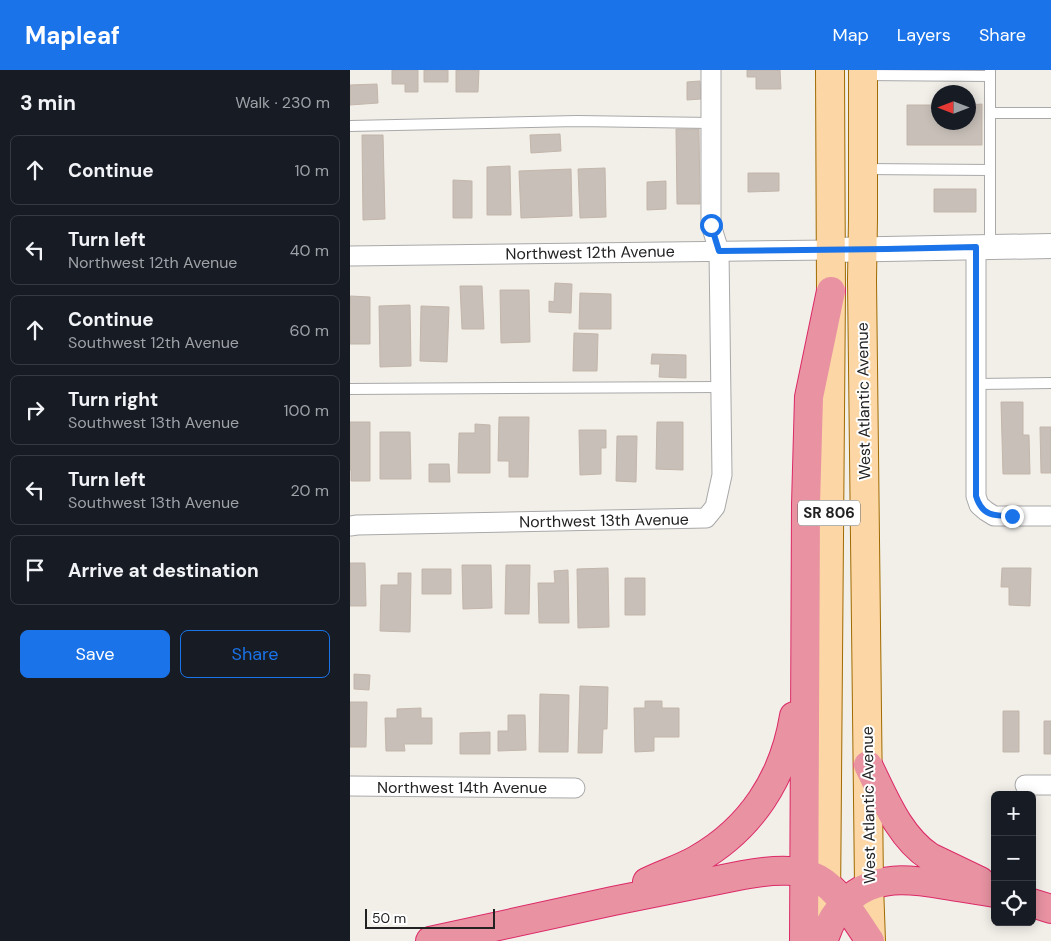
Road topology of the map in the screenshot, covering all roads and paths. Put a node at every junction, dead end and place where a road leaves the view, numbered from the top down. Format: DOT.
graph roads {
  1 [pos="711,70"];
  2 [pos="830,70"];
  3 [pos="863,72"];
  4 [pos="990,73"];
  5 [pos="990,113"];
  6 [pos="1051,113"];
  7 [pos="711,123"];
  8 [pos="350,126"];
  9 [pos="863,169"];
  10 [pos="990,170"];
  11 [pos="1051,246"];
  12 [pos="983,247"];
  13 [pos="862,249"];
  14 [pos="830,250"];
  15 [pos="719,251"];
  16 [pos="350,256"];
  17 [pos="831,292"];
  18 [pos="1051,383"];
  19 [pos="976,384"];
  20 [pos="721,387"];
  21 [pos="350,390"];
  22 [pos="1051,516"];
  23 [pos="350,526"];
  24 [pos="806,602"];
  25 [pos="868,765"];
  26 [pos="1025,785"];
  27 [pos="1051,785"];
  28 [pos="350,786"];
  29 [pos="575,788"];
  30 [pos="816,878"];
  31 [pos="869,886"];
  32 [pos="991,886"];
  33 [pos="991,892"];
  34 [pos="613,901"];
  35 [pos="845,903"];
  36 [pos="1036,904"];
  37 [pos="1051,909"];
  38 [pos="819,938"];
  39 [pos="430,941"];
  40 [pos="871,941"];
  1 -- 7 [label="street, Northwest 13th Avenue"];
  2 -- 14 [label="main road, West Atlantic Avenue / SR 806"];
  3 -- 4 [label="lane"];
  3 -- 9 [label="main road, West Atlantic Avenue / SR 806"];
  4 -- 5 [label="lane"];
  5 -- 6 [label="lane"];
  5 -- 10 [label="lane"];
  7 -- 8 [label="lane"];
  7 -- 15 [label="street, Northwest 13th Avenue"];
  9 -- 10 [label="lane"];
  9 -- 13 [label="main road, West Atlantic Avenue / SR 806"];
  10 -- 12 [label="lane"];
  11 -- 12 [label="street"];
  12 -- 13 [label="street"];
  12 -- 19 [label="street"];
  13 -- 14 [label="street"];
  13 -- 25 [label="main road, West Atlantic Avenue / SR 806"];
  14 -- 15 [label="street, Northwest 12th Avenue"];
  14 -- 17 [label="main road, West Atlantic Avenue / SR 806"];
  15 -- 16 [label="street, Northwest 12th Avenue"];
  15 -- 20 [label="street, Northwest 13th Avenue"];
  17 -- 24 [label="highway"];
  17 -- 30 [label="main road, West Atlantic Avenue / SR 806"];
  18 -- 19 [label="lane"];
  19 -- 22 [label="street"];
  20 -- 21 [label="lane"];
  20 -- 23 [label="street, Northwest 13th Avenue"];
  24 -- 30 [label="highway"];
  24 -- 34 [label="highway"];
  25 -- 31 [label="main road, West Atlantic Avenue / SR 806"];
  25 -- 32 [label="highway"];
  26 -- 27 [label="street"];
  28 -- 29 [label="street, Northwest 14th Avenue"];
  30 -- 34 [label="highway"];
  30 -- 35 [label="highway"];
  30 -- 38 [label="highway"];
  31 -- 33 [label="highway"];
  31 -- 35 [label="highway"];
  31 -- 40 [label="main road, West Atlantic Avenue / SR 806"];
  34 -- 39 [label="highway"];
  35 -- 38 [label="highway"];
  35 -- 40 [label="highway"];
  36 -- 37 [label="highway"];
}
